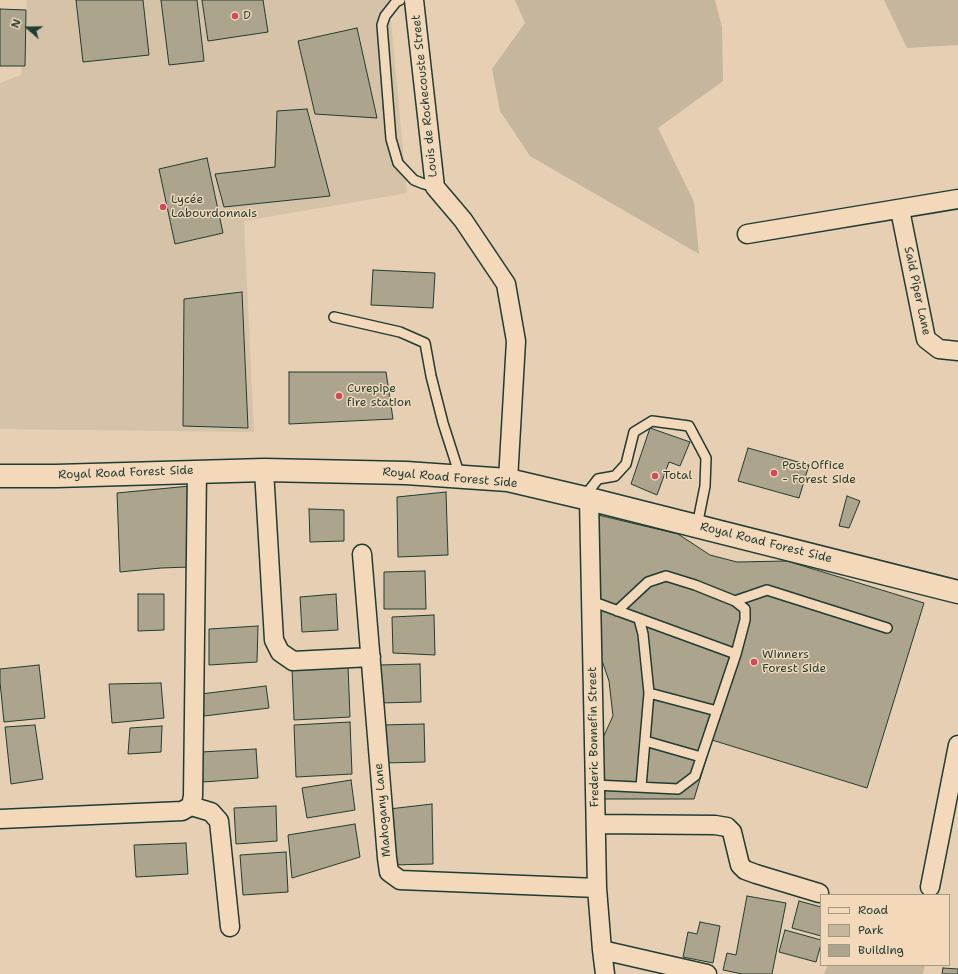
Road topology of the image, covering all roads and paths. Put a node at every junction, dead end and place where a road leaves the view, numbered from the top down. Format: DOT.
graph roads {
  1 [pos="400,0"];
  2 [pos="414,0"];
  3 [pos="435,187"];
  4 [pos="958,199"];
  5 [pos="900,210"];
  6 [pos="747,234"];
  7 [pos="334,317"];
  8 [pos="958,351"];
  9 [pos="264,470"];
  10 [pos="197,471"];
  11 [pos="0,476"];
  12 [pos="460,476"];
  13 [pos="508,480"];
  14 [pos="586,498"];
  15 [pos="697,526"];
  16 [pos="362,554"];
  17 [pos="958,592"];
  18 [pos="591,601"];
  19 [pos="735,601"];
  20 [pos="617,611"];
  21 [pos="639,619"];
  22 [pos="887,628"];
  23 [pos="736,654"];
  24 [pos="370,657"];
  25 [pos="649,692"];
  26 [pos="717,710"];
  27 [pos="645,741"];
  28 [pos="958,745"];
  29 [pos="701,757"];
  30 [pos="595,785"];
  31 [pos="641,787"];
  32 [pos="191,806"];
  33 [pos="0,819"];
  34 [pos="596,824"];
  35 [pos="930,887"];
  36 [pos="597,888"];
  37 [pos="819,893"];
  38 [pos="230,927"];
  39 [pos="602,950"];
  40 [pos="605,974"];
  41 [pos="707,974"];
  1 -- 3 [label="lane"];
  2 -- 3 [label="street, Louis de Rochecouste Street"];
  3 -- 13 [label="street, Louis de Rochecouste Street"];
  4 -- 5 [label="street"];
  5 -- 6 [label="street"];
  5 -- 8 [label="street, Said Piper Lane"];
  7 -- 12 [label="lane"];
  9 -- 10 [label="main road, Royal Road Forest Side"];
  9 -- 12 [label="main road, Royal Road Forest Side"];
  9 -- 24 [label="street"];
  10 -- 11 [label="main road, Royal Road Forest Side"];
  10 -- 32 [label="street"];
  12 -- 13 [label="main road, Royal Road Forest Side"];
  13 -- 14 [label="main road, Royal Road Forest Side"];
  14 -- 15 [label="main road, Royal Road Forest Side"];
  14 -- 15 [label="lane"];
  14 -- 18 [label="street, Frederic Bonnefin Street"];
  15 -- 17 [label="main road, Royal Road Forest Side"];
  16 -- 24 [label="street, Mahogany Lane"];
  18 -- 20 [label="lane"];
  18 -- 30 [label="street, Frederic Bonnefin Street"];
  19 -- 20 [label="lane"];
  19 -- 22 [label="lane"];
  19 -- 23 [label="lane"];
  20 -- 21 [label="lane"];
  21 -- 23 [label="lane"];
  21 -- 25 [label="lane"];
  23 -- 26 [label="lane"];
  24 -- 36 [label="street, Mahogany Lane"];
  25 -- 26 [label="lane"];
  25 -- 27 [label="lane"];
  26 -- 29 [label="lane"];
  27 -- 29 [label="lane"];
  27 -- 31 [label="lane"];
  28 -- 35 [label="street"];
  29 -- 31 [label="lane"];
  30 -- 31 [label="lane"];
  30 -- 34 [label="street, Frederic Bonnefin Street"];
  32 -- 33 [label="street"];
  32 -- 38 [label="street"];
  34 -- 36 [label="street, Frederic Bonnefin Street"];
  34 -- 37 [label="street"];
  36 -- 39 [label="street, Frederic Bonnefin Street"];
  39 -- 40 [label="street, Frederic Bonnefin Street"];
  39 -- 41 [label="street"];
}
